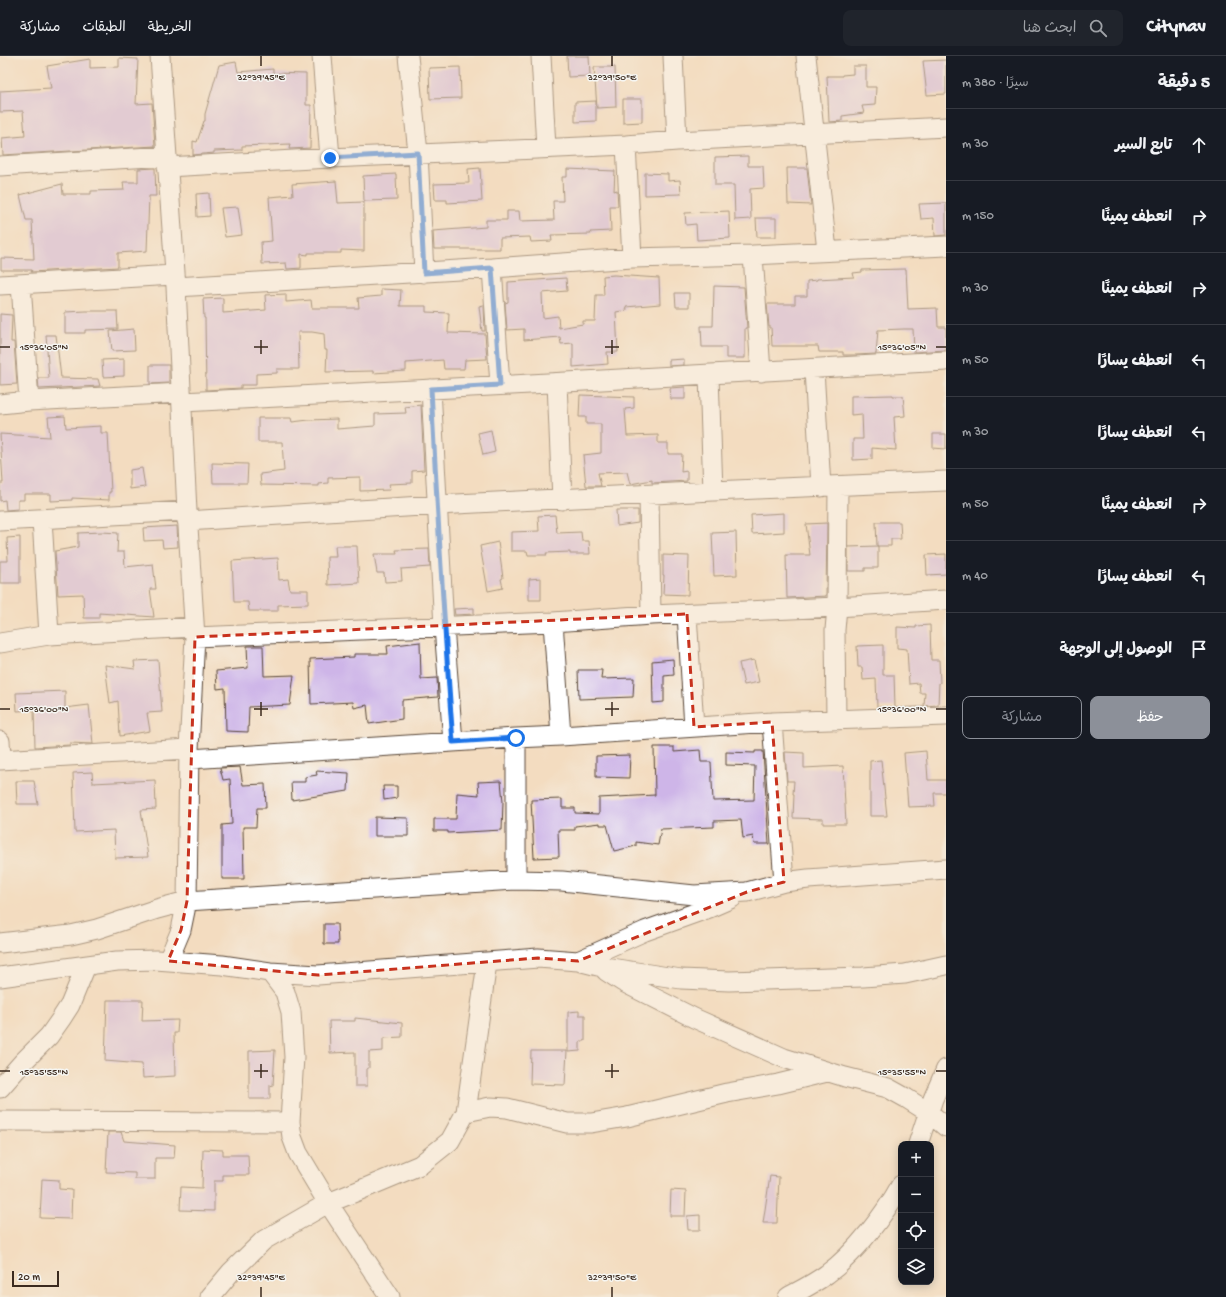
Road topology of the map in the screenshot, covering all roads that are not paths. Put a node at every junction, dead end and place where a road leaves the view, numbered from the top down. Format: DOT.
graph roads {
  1 [pos="160,56"];
  2 [pos="322,56"];
  3 [pos="408,56"];
  4 [pos="541,56"];
  5 [pos="673,56"];
  6 [pos="806,56"];
  7 [pos="946,127"];
  8 [pos="814,134"];
  9 [pos="678,141"];
  10 [pos="626,145"];
  11 [pos="546,148"];
  12 [pos="418,153"];
  13 [pos="330,158"];
  14 [pos="167,161"];
  15 [pos="0,166"];
  16 [pos="946,246"];
  17 [pos="827,251"];
  18 [pos="752,255"];
  19 [pos="632,258"];
  20 [pos="492,268"];
  21 [pos="424,273"];
  22 [pos="175,281"];
  23 [pos="21,284"];
  24 [pos="0,285"];
  25 [pos="946,361"];
  26 [pos="814,370"];
  27 [pos="761,372"];
  28 [pos="709,376"];
  29 [pos="557,383"];
  30 [pos="500,385"];
  31 [pos="431,389"];
  32 [pos="182,398"];
  33 [pos="29,401"];
  34 [pos="0,404"];
  35 [pos="946,481"];
  36 [pos="829,487"];
  37 [pos="713,491"];
  38 [pos="649,495"];
  39 [pos="562,500"];
  40 [pos="437,506"];
  41 [pos="187,516"];
  42 [pos="42,519"];
  43 [pos="0,521"];
  44 [pos="946,600"];
  45 [pos="837,607"];
  46 [pos="687,614"];
  47 [pos="651,615"];
  48 [pos="553,622"];
  49 [pos="444,627"];
  50 [pos="194,632"];
  51 [pos="49,635"];
  52 [pos="0,643"];
  53 [pos="946,716"];
  54 [pos="836,721"];
  55 [pos="772,722"];
  56 [pos="694,727"];
  57 [pos="561,736"];
  58 [pos="516,738"];
  59 [pos="0,740"];
  60 [pos="453,742"];
  61 [pos="189,754"];
  62 [pos="1,760"];
  63 [pos="946,869"];
  64 [pos="516,880"];
  65 [pos="784,882"];
  66 [pos="748,892"];
  67 [pos="187,901"];
  68 [pos="0,943"];
  69 [pos="168,961"];
  70 [pos="578,961"];
  71 [pos="487,963"];
  72 [pos="946,965"];
  73 [pos="86,966"];
  74 [pos="598,966"];
  75 [pos="270,972"];
  76 [pos="0,977"];
  77 [pos="23,1062"];
  78 [pos="0,1065"];
  79 [pos="946,1069"];
  80 [pos="827,1072"];
  81 [pos="0,1088"];
  82 [pos="466,1112"];
  83 [pos="928,1112"];
  84 [pos="0,1121"];
  85 [pos="290,1122"];
  86 [pos="946,1126"];
  87 [pos="919,1141"];
  88 [pos="898,1190"];
  89 [pos="328,1203"];
  90 [pos="210,1297"];
  91 [pos="390,1297"];
  92 [pos="788,1297"];
  1 -- 14 [label="street"];
  2 -- 13 [label="street"];
  3 -- 12 [label="street"];
  4 -- 11 [label="street"];
  5 -- 9 [label="street"];
  6 -- 8 [label="street"];
  7 -- 8 [label="street"];
  8 -- 9 [label="street"];
  8 -- 17 [label="street"];
  9 -- 10 [label="street"];
  10 -- 11 [label="street"];
  10 -- 19 [label="street"];
  11 -- 12 [label="street"];
  12 -- 13 [label="street"];
  12 -- 21 [label="street"];
  13 -- 14 [label="street"];
  14 -- 15 [label="street"];
  14 -- 22 [label="street"];
  16 -- 17 [label="street"];
  17 -- 18 [label="street"];
  18 -- 19 [label="street"];
  18 -- 27 [label="street"];
  19 -- 20 [label="street"];
  20 -- 21 [label="street"];
  20 -- 30 [label="street"];
  21 -- 22 [label="street"];
  22 -- 23 [label="street"];
  22 -- 32 [label="street"];
  23 -- 24 [label="street"];
  23 -- 33 [label="street"];
  25 -- 26 [label="street"];
  26 -- 27 [label="street"];
  26 -- 36 [label="street"];
  27 -- 28 [label="street"];
  28 -- 29 [label="street"];
  28 -- 37 [label="street"];
  29 -- 30 [label="street"];
  29 -- 39 [label="street"];
  30 -- 31 [label="street"];
  31 -- 32 [label="street"];
  31 -- 40 [label="street"];
  32 -- 33 [label="street"];
  32 -- 41 [label="street"];
  33 -- 34 [label="street"];
  35 -- 36 [label="street"];
  36 -- 37 [label="street"];
  36 -- 45 [label="street"];
  37 -- 38 [label="street"];
  38 -- 39 [label="street"];
  38 -- 47 [label="street"];
  39 -- 40 [label="street"];
  40 -- 41 [label="street"];
  40 -- 49 [label="street"];
  41 -- 42 [label="street"];
  41 -- 50 [label="street"];
  42 -- 43 [label="street"];
  42 -- 51 [label="street"];
  44 -- 45 [label="street"];
  45 -- 46 [label="street"];
  45 -- 54 [label="street"];
  46 -- 47 [label="street"];
  46 -- 56 [label="street"];
  47 -- 48 [label="street"];
  48 -- 49 [label="street"];
  48 -- 57 [label="street"];
  49 -- 50 [label="street"];
  49 -- 60 [label="street"];
  50 -- 51 [label="street"];
  50 -- 61 [label="street"];
  51 -- 52 [label="street"];
  53 -- 54 [label="street"];
  54 -- 55 [label="street"];
  55 -- 56 [label="street"];
  55 -- 65 [label="street"];
  56 -- 57 [label="street"];
  57 -- 58 [label="street"];
  58 -- 60 [label="street"];
  58 -- 64 [label="street"];
  59 -- 62 [label="street"];
  60 -- 61 [label="street"];
  61 -- 62 [label="street"];
  61 -- 67 [label="street"];
  63 -- 65 [label="street"];
  64 -- 66 [label="street"];
  64 -- 67 [label="street"];
  65 -- 66 [label="street"];
  66 -- 70 [label="street"];
  67 -- 68 [label="street"];
  67 -- 69 [label="street"];
  69 -- 73 [label="street"];
  69 -- 75 [label="street"];
  70 -- 71 [label="street"];
  70 -- 74 [label="street"];
  71 -- 75 [label="street"];
  71 -- 82 [label="street"];
  72 -- 74 [label="street"];
  73 -- 76 [label="street"];
  73 -- 77 [label="street"];
  74 -- 80 [label="street"];
  75 -- 85 [label="street"];
  77 -- 78 [label="street"];
  77 -- 81 [label="street"];
  79 -- 83 [label="street"];
  80 -- 82 [label="street"];
  80 -- 83 [label="street"];
  82 -- 89 [label="street"];
  83 -- 86 [label="street"];
  83 -- 87 [label="street"];
  84 -- 85 [label="street"];
  85 -- 89 [label="street"];
  88 -- 92 [label="street"];
  89 -- 90 [label="street"];
  89 -- 91 [label="street"];
}
